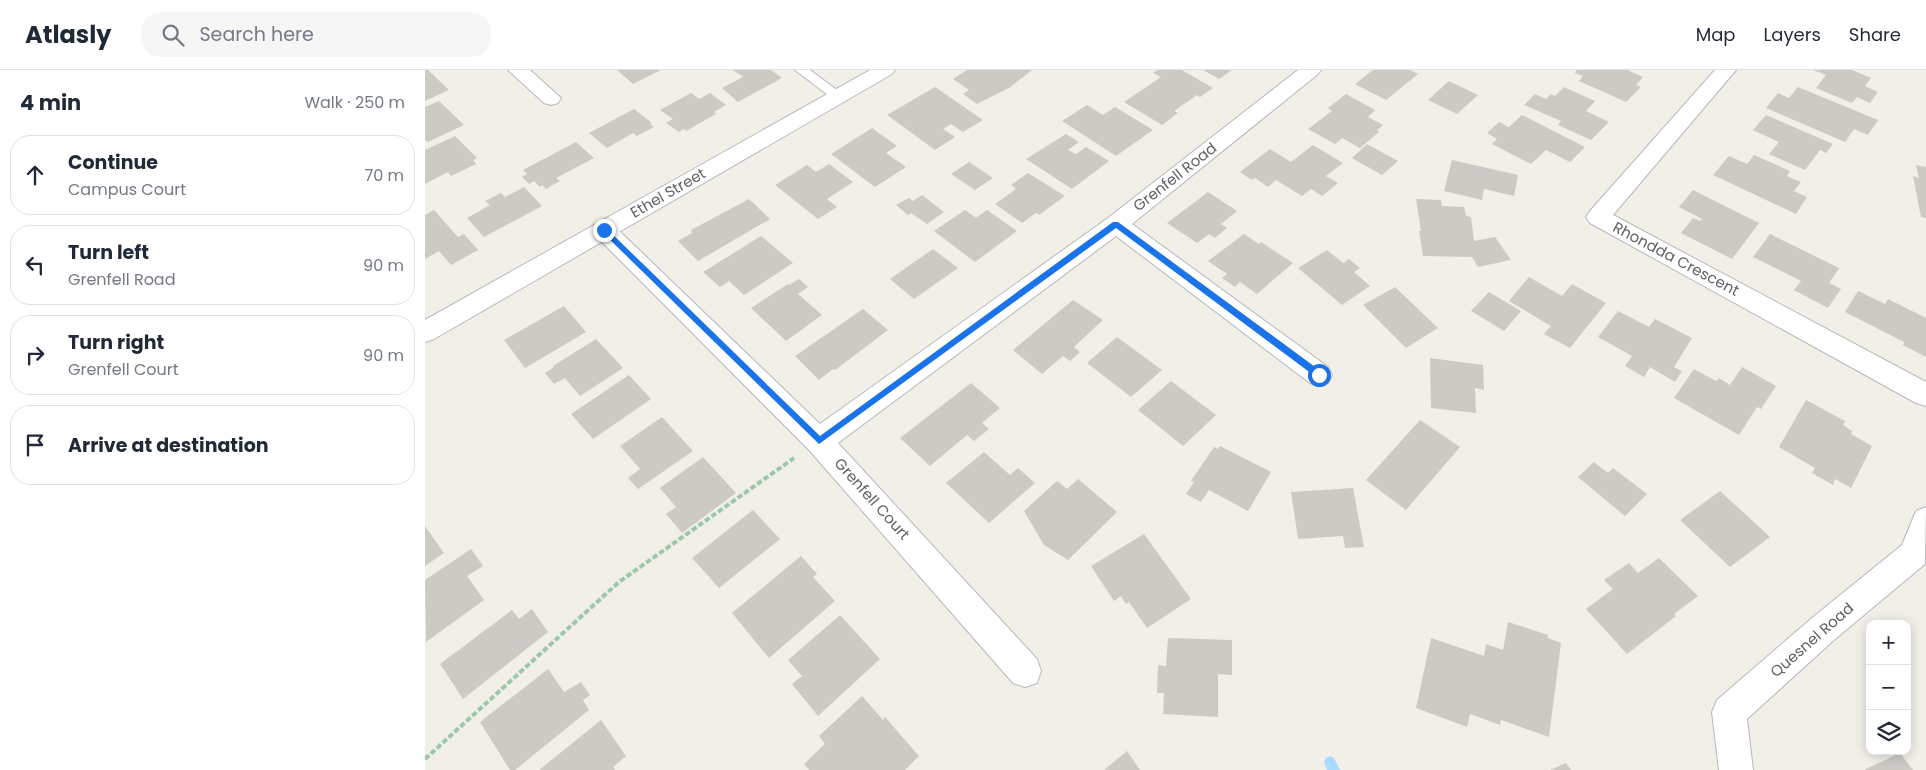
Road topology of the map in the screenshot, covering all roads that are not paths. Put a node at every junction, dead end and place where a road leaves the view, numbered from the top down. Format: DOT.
graph roads {
  1 [pos="518,70"];
  2 [pos="801,70"];
  3 [pos="885,70"];
  4 [pos="1311,70"];
  5 [pos="1727,70"];
  6 [pos="838,96"];
  7 [pos="551,98"];
  8 [pos="1116,224"];
  9 [pos="604,230"];
  10 [pos="425,332"];
  11 [pos="1319,375"];
  12 [pos="1926,394"];
  13 [pos="819,441"];
  14 [pos="1926,520"];
  15 [pos="1025,671"];
  16 [pos="1736,770"];
  1 -- 7 [label="street"];
  2 -- 6 [label="lane"];
  3 -- 6 [label="street, Ethel Street"];
  4 -- 8 [label="street, Grenfell Road"];
  5 -- 12 [label="street, Rhondda Crescent"];
  6 -- 9 [label="street, Ethel Street"];
  8 -- 11 [label="street"];
  8 -- 13 [label="street, Grenfell Road"];
  9 -- 10 [label="street, Ethel Street"];
  9 -- 13 [label="street, Grenfell Court"];
  13 -- 15 [label="street, Grenfell Court"];
  14 -- 16 [label="street, Quesnel Road"];
}
